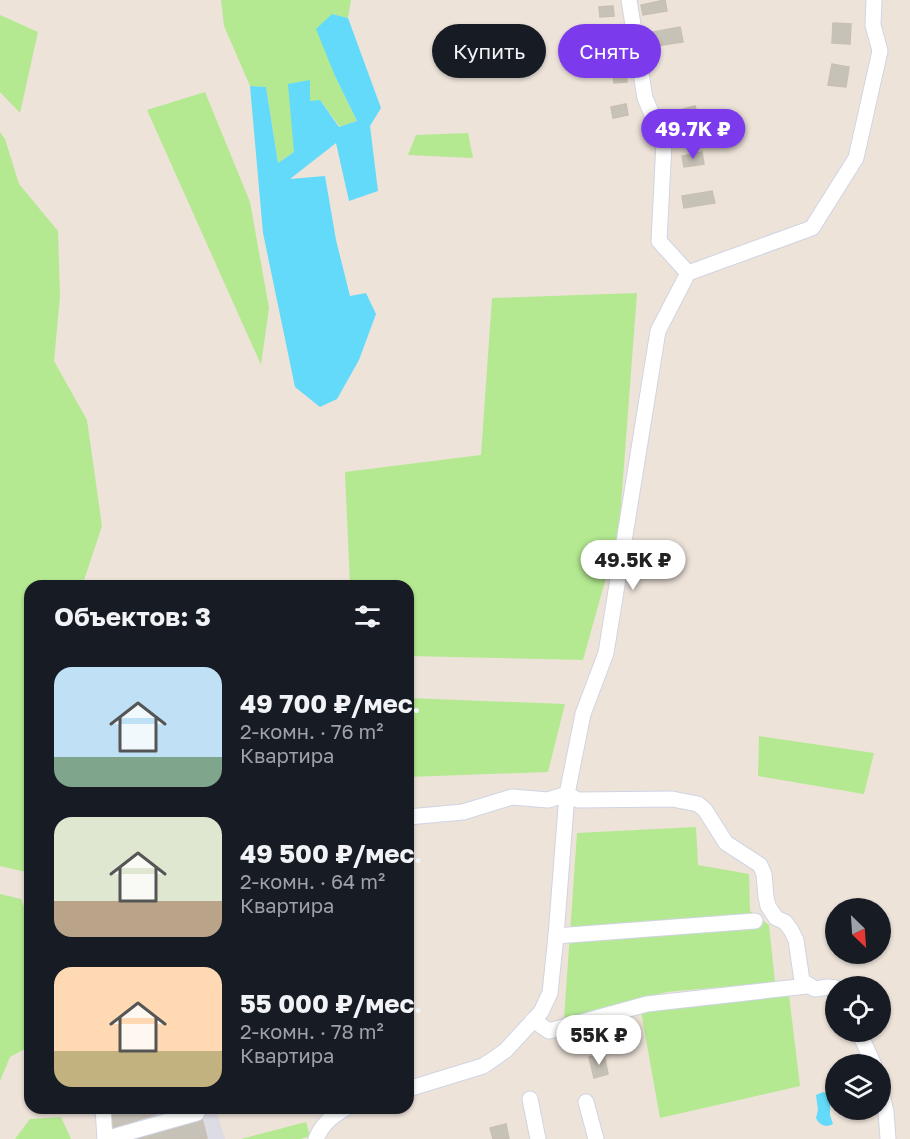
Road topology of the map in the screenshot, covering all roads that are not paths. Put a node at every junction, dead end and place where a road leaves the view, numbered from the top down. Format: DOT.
graph roads {
  1 [pos="629,0"];
  2 [pos="874,0"];
  3 [pos="688,273"];
  4 [pos="567,794"];
  5 [pos="414,816"];
  6 [pos="755,921"];
  7 [pos="556,936"];
  8 [pos="807,986"];
  9 [pos="825,987"];
  10 [pos="533,1020"];
  11 [pos="414,1087"];
  12 [pos="530,1099"];
  13 [pos="586,1102"];
  14 [pos="103,1114"];
  15 [pos="193,1114"];
  16 [pos="333,1114"];
  17 [pos="887,1120"];
  18 [pos="105,1139"];
  19 [pos="316,1139"];
  20 [pos="538,1139"];
  21 [pos="596,1139"];
  22 [pos="888,1139"];
  1 -- 3 [label="street"];
  2 -- 3 [label="street"];
  3 -- 4 [label="street"];
  4 -- 5 [label="street"];
  4 -- 7 [label="street"];
  4 -- 8 [label="street"];
  6 -- 7 [label="street"];
  7 -- 10 [label="street"];
  8 -- 9 [label="street"];
  8 -- 10 [label="street"];
  10 -- 11 [label="street"];
  12 -- 20 [label="street"];
  13 -- 21 [label="street"];
  14 -- 18 [label="street"];
  15 -- 18 [label="street"];
  16 -- 19 [label="street"];
  17 -- 22 [label="street"];
}
